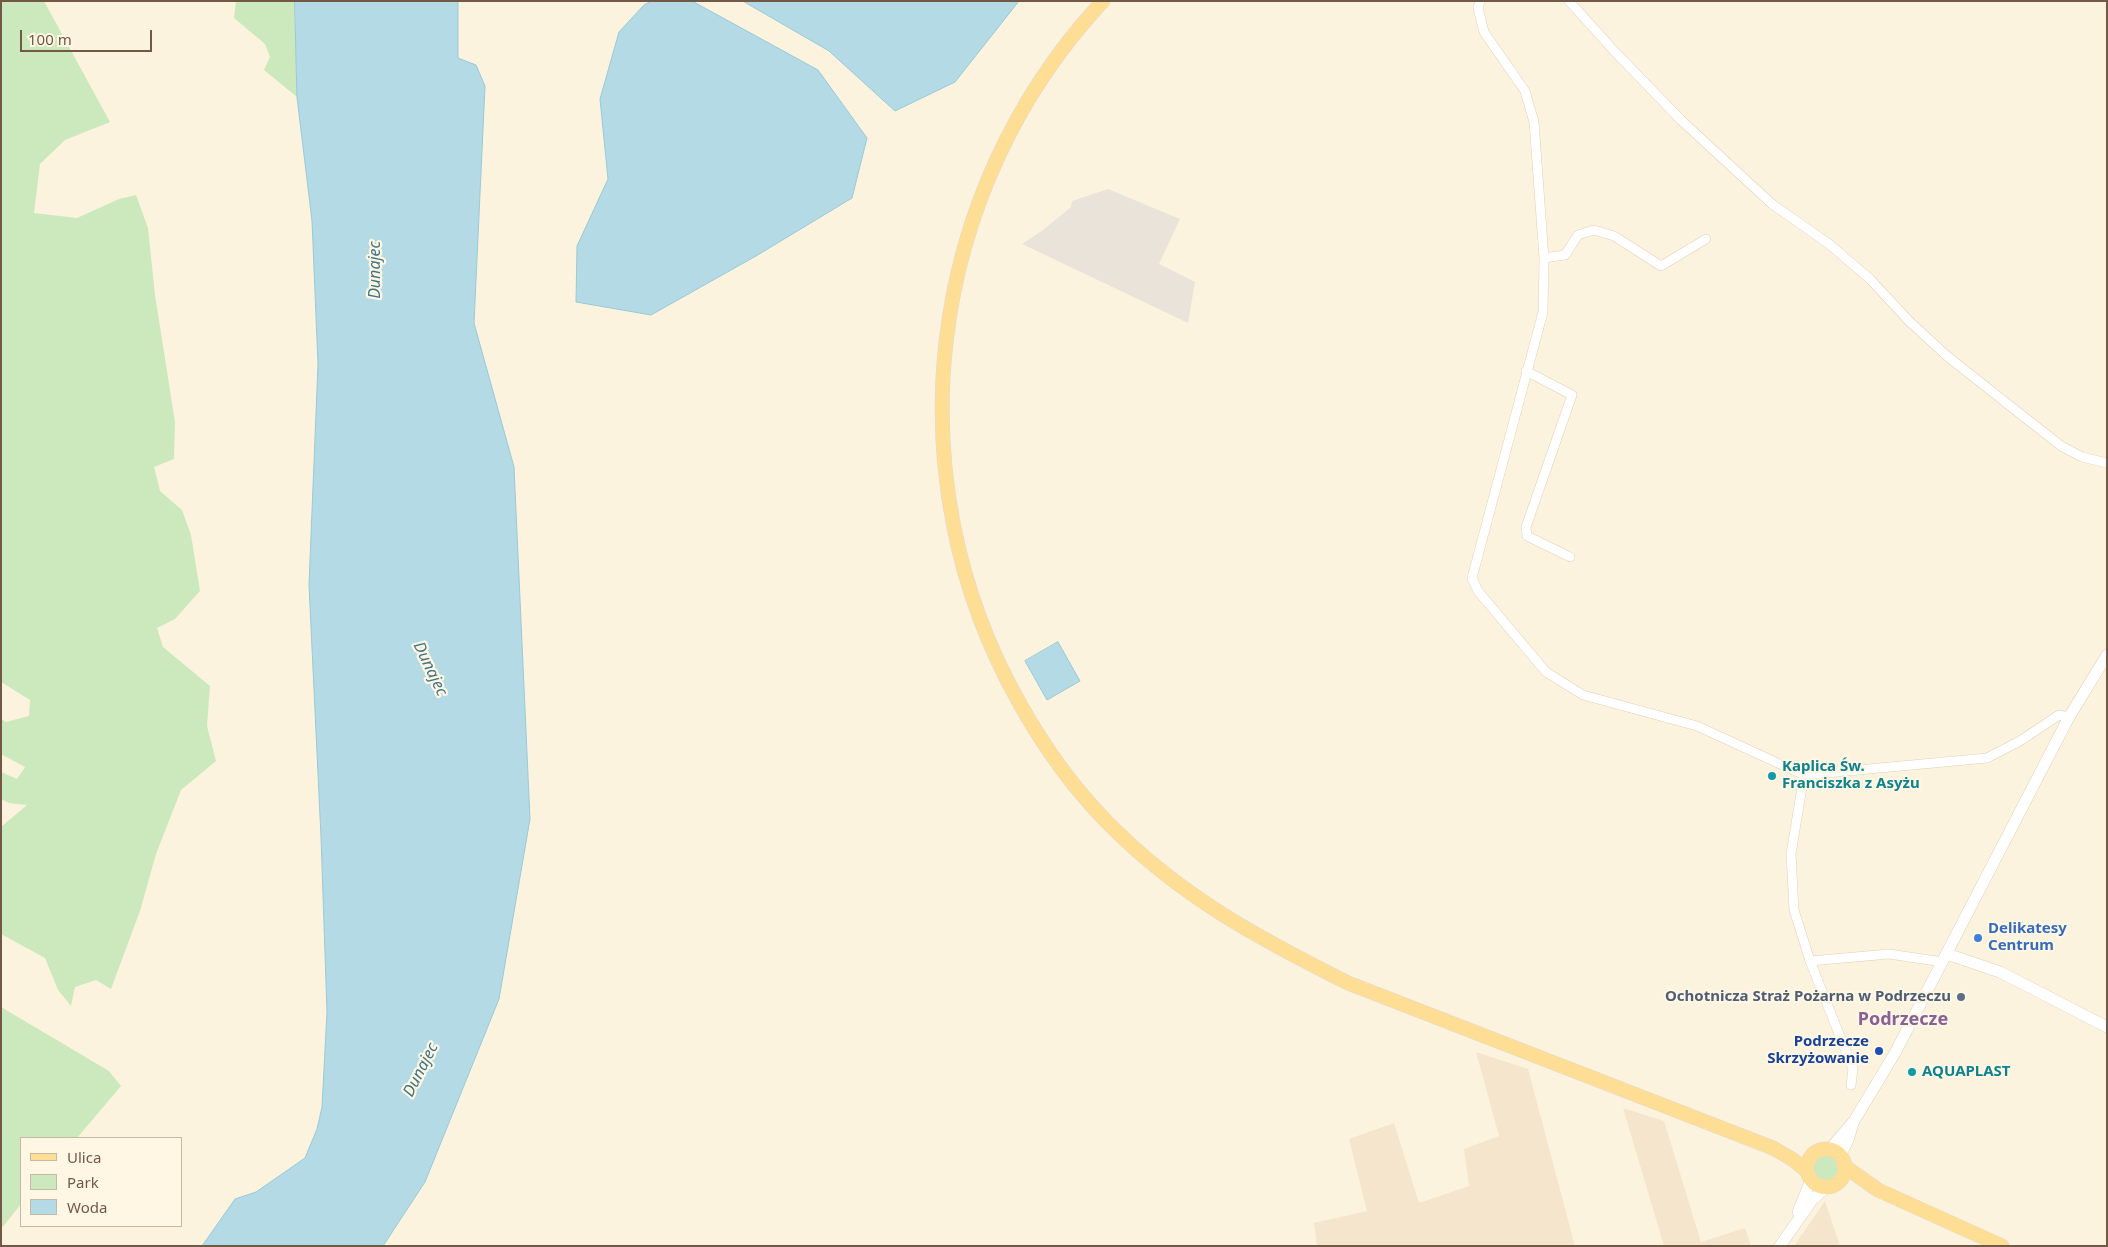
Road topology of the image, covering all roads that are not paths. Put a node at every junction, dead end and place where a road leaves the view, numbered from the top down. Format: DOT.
graph roads {
  1 [pos="1103,1"];
  2 [pos="1480,1"];
  3 [pos="1569,1"];
  4 [pos="1706,239"];
  5 [pos="1544,258"];
  6 [pos="1526,371"];
  7 [pos="2107,463"];
  8 [pos="1570,556"];
  9 [pos="2107,655"];
  10 [pos="2069,717"];
  11 [pos="1804,776"];
  12 [pos="1945,958"];
  13 [pos="1810,961"];
  14 [pos="2107,1027"];
  15 [pos="1851,1085"];
  16 [pos="1773,1148"];
  17 [pos="1813,1154"];
  18 [pos="1838,1157"];
  19 [pos="1809,1176"];
  20 [pos="1832,1185"];
  21 [pos="1878,1190"];
  22 [pos="1792,1227"];
  23 [pos="1780,1246"];
  24 [pos="2002,1246"];
  1 -- 16 [label="main road"];
  2 -- 5 [label="street"];
  3 -- 7 [label="street"];
  4 -- 5 [label="street"];
  5 -- 6 [label="street"];
  6 -- 8 [label="street"];
  6 -- 11 [label="street"];
  9 -- 10 [label="street"];
  10 -- 11 [label="street"];
  10 -- 12 [label="street"];
  11 -- 13 [label="street"];
  12 -- 13 [label="street"];
  12 -- 14 [label="street"];
  12 -- 18 [label="street"];
  13 -- 15 [label="street"];
  16 -- 17 [label="main road"];
  16 -- 19 [label="main road"];
  17 -- 18 [label="main road"];
  17 -- 19 [label="main road"];
  18 -- 20 [label="main road"];
  18 -- 21 [label="main road"];
  19 -- 20 [label="main road"];
  19 -- 22 [label="street"];
  20 -- 21 [label="main road"];
  20 -- 22 [label="street"];
  21 -- 24 [label="main road"];
  22 -- 23 [label="street"];
}
